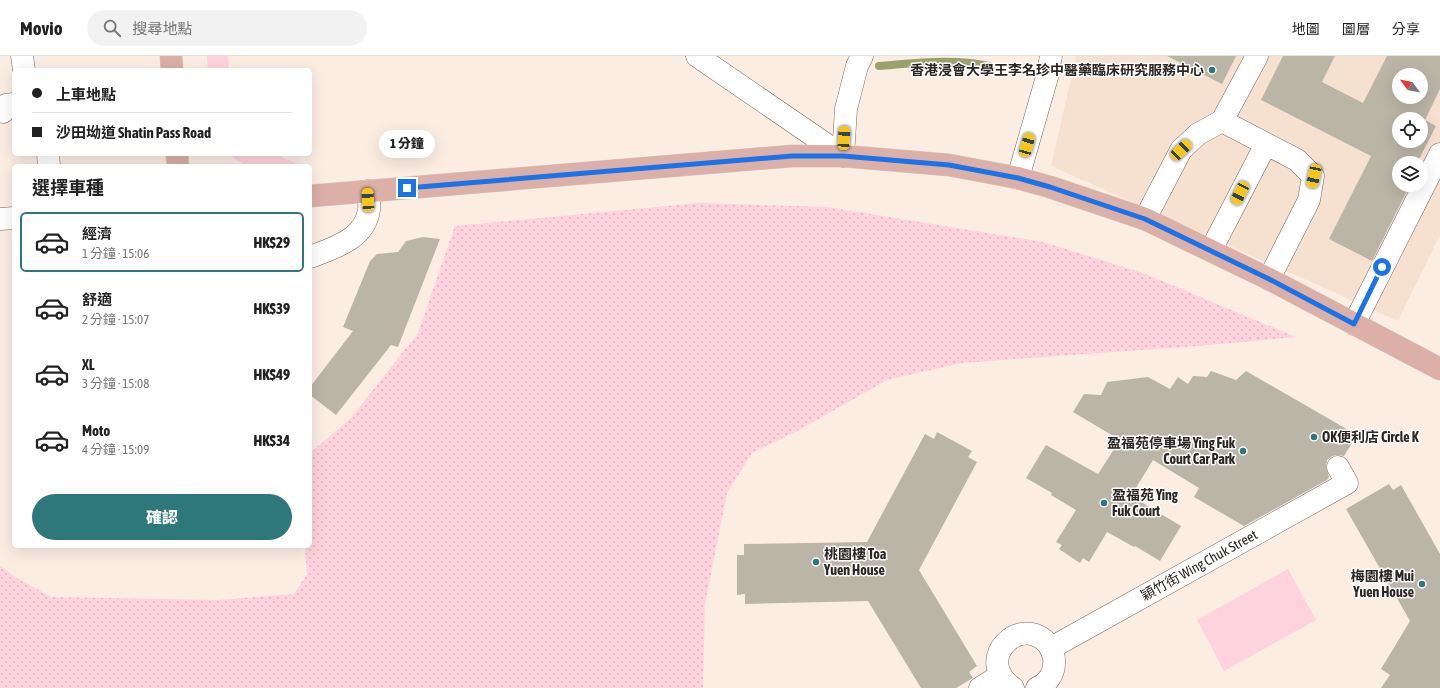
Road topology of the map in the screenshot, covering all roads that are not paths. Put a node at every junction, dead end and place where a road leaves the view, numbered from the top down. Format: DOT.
graph roads {
  1 [pos="22,56"];
  2 [pos="171,56"];
  3 [pos="697,56"];
  4 [pos="862,56"];
  5 [pos="1051,56"];
  6 [pos="1257,56"];
  7 [pos="24,68"];
  8 [pos="172,68"];
  9 [pos="1222,121"];
  10 [pos="1266,144"];
  11 [pos="1440,154"];
  12 [pos="843,156"];
  13 [pos="1018,178"];
  14 [pos="368,191"];
  15 [pos="312,196"];
  16 [pos="12,218"];
  17 [pos="0,219"];
  18 [pos="1145,219"];
  19 [pos="1211,250"];
  20 [pos="312,256"];
  21 [pos="1269,279"];
  22 [pos="1354,324"];
  23 [pos="1440,369"];
  24 [pos="1342,475"];
  25 [pos="1051,648"];
  26 [pos="1007,682"];
  27 [pos="1046,685"];
  28 [pos="980,688"];
  1 -- 7 [label="street"];
  2 -- 8 [label="main road"];
  3 -- 12 [label="street"];
  4 -- 12 [label="street"];
  5 -- 13 [label="street"];
  6 -- 9 [label="street"];
  9 -- 10 [label="street"];
  9 -- 18 [label="street"];
  10 -- 19 [label="street"];
  10 -- 21 [label="street"];
  11 -- 22 [label="street"];
  12 -- 13 [label="main road"];
  12 -- 14 [label="main road"];
  13 -- 18 [label="main road"];
  14 -- 15 [label="main road"];
  14 -- 20 [label="street"];
  16 -- 17 [label="street"];
  18 -- 19 [label="main road"];
  19 -- 21 [label="main road"];
  21 -- 22 [label="main road"];
  22 -- 23 [label="main road"];
  24 -- 25 [label="street, 穎竹街 Wing Chuk Street"];
  25 -- 26 [label="street"];
  25 -- 27 [label="street"];
  26 -- 28 [label="street"];
}
